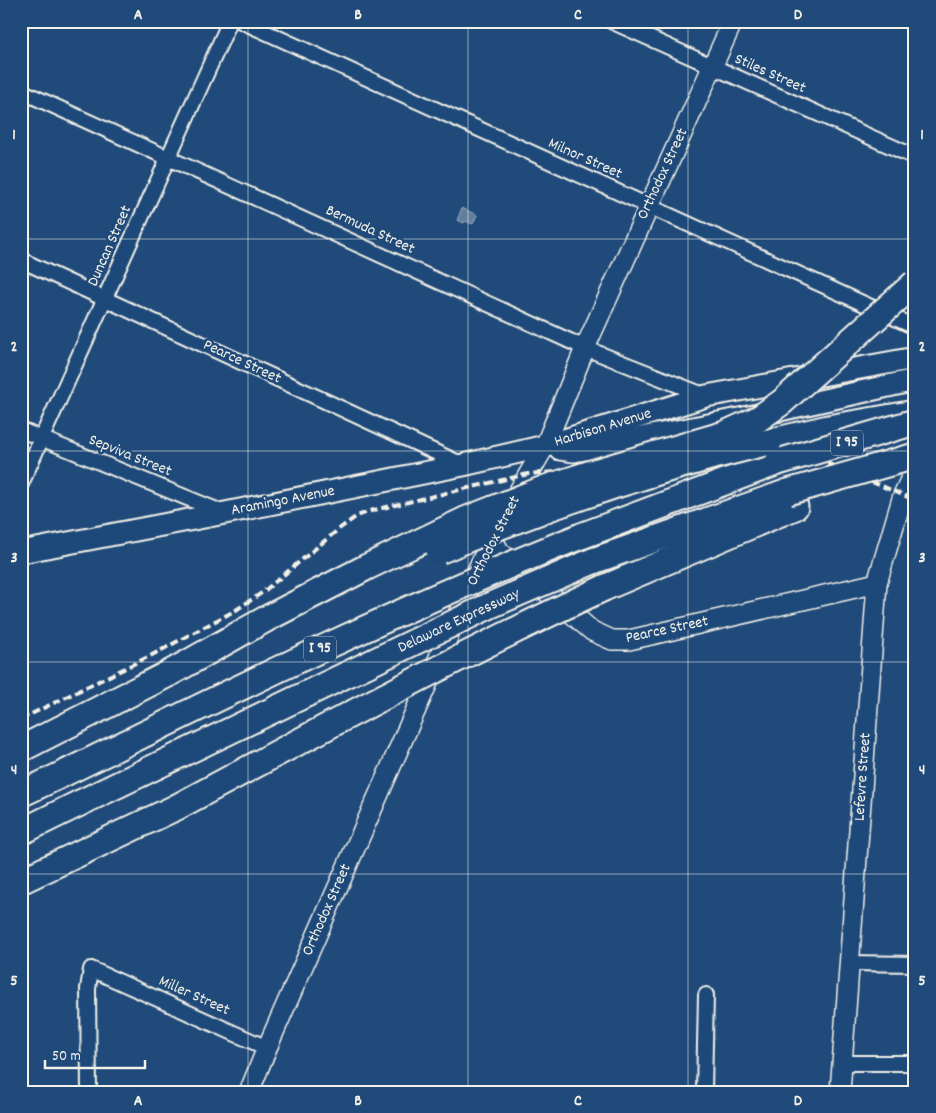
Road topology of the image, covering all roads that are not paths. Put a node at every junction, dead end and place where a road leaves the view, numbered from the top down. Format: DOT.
graph roads {
  1 [pos="230,21"];
  2 [pos="241,21"];
  3 [pos="611,21"];
  4 [pos="733,21"];
  5 [pos="712,67"];
  6 [pos="21,91"];
  7 [pos="169,157"];
  8 [pos="915,158"];
  9 [pos="648,206"];
  10 [pos="21,260"];
  11 [pos="915,283"];
  12 [pos="106,299"];
  13 [pos="915,327"];
  14 [pos="585,348"];
  15 [pos="915,358"];
  16 [pos="915,380"];
  17 [pos="706,396"];
  18 [pos="915,413"];
  19 [pos="915,422"];
  20 [pos="21,430"];
  21 [pos="41,438"];
  22 [pos="545,446"];
  23 [pos="915,458"];
  24 [pos="463,465"];
  25 [pos="915,469"];
  26 [pos="21,484"];
  27 [pos="792,499"];
  28 [pos="225,513"];
  29 [pos="492,538"];
  30 [pos="21,552"];
  31 [pos="877,583"];
  32 [pos="170,673"];
  33 [pos="21,749"];
  34 [pos="21,794"];
  35 [pos="21,832"];
  36 [pos="21,881"];
  37 [pos="849,963"];
  38 [pos="915,964"];
  39 [pos="706,994"];
  40 [pos="267,1048"];
  41 [pos="843,1063"];
  42 [pos="915,1064"];
  43 [pos="89,1092"];
  44 [pos="249,1092"];
  45 [pos="704,1092"];
  46 [pos="840,1092"];
  1 -- 7 [label="street, Duncan Street"];
  2 -- 9 [label="street, Milnor Street"];
  3 -- 5 [label="street, Stiles Street"];
  4 -- 5 [label="street, Orthodox Street"];
  5 -- 8 [label="street, Stiles Street"];
  5 -- 9 [label="street, Orthodox Street"];
  6 -- 7 [label="street, Bermuda Street"];
  7 -- 12 [label="street, Duncan Street"];
  7 -- 14 [label="street, Bermuda Street"];
  9 -- 13 [label="street, Milnor Street"];
  9 -- 14 [label="street, Orthodox Street"];
  10 -- 12 [label="street, Pearce Street"];
  11 -- 32 [label="highway, bridge"];
  12 -- 21 [label="street, Duncan Street"];
  12 -- 24 [label="street, Pearce Street"];
  14 -- 17 [label="street, Bermuda Street"];
  14 -- 22 [label="street, Orthodox Street"];
  15 -- 17 [label="main road, Harbison Avenue"];
  16 -- 22 [label="main road, Harbison Avenue"];
  17 -- 22 [label="main road, Harbison Avenue"];
  18 -- 32 [label="highway, bridge"];
  19 -- 34 [label="highway, Delaware Expressway / I 95, bridge"];
  20 -- 21 [label="street, Sepviva Street"];
  21 -- 26 [label="street, Duncan Street"];
  21 -- 28 [label="street, Sepviva Street"];
  22 -- 24 [label="main road, Aramingo Avenue"];
  22 -- 29 [label="street, Orthodox Street"];
  23 -- 27 [label="highway"];
  24 -- 28 [label="main road, Aramingo Avenue"];
  25 -- 31 [label="street, Lefevre Street"];
  27 -- 35 [label="highway, Delaware Expressway / I 95, bridge"];
  27 -- 36 [label="highway, bridge"];
  28 -- 30 [label="main road, Aramingo Avenue"];
  29 -- 31 [label="street, Pearce Street"];
  29 -- 40 [label="street, Orthodox Street"];
  31 -- 37 [label="street, Lefevre Street"];
  32 -- 33 [label="highway"];
  37 -- 38 [label="street"];
  37 -- 41 [label="street, Lefevre Street"];
  39 -- 45 [label="street"];
  40 -- 43 [label="street, Miller Street"];
  40 -- 44 [label="street, Orthodox Street"];
  41 -- 42 [label="street"];
  41 -- 46 [label="street, Lefevre Street"];
}
